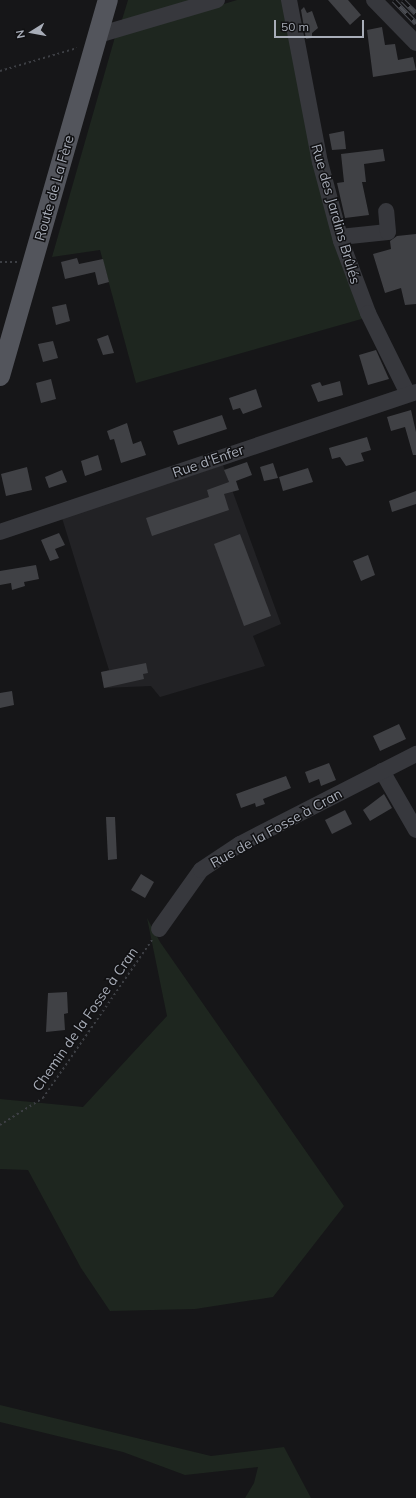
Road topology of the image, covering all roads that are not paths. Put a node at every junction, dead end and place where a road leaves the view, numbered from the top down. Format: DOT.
graph roads {
  1 [pos="108,0"];
  2 [pos="217,0"];
  3 [pos="289,0"];
  4 [pos="374,0"];
  5 [pos="98,35"];
  6 [pos="416,43"];
  7 [pos="386,211"];
  8 [pos="340,237"];
  9 [pos="0,376"];
  10 [pos="412,393"];
  11 [pos="0,532"];
  12 [pos="416,754"];
  13 [pos="382,771"];
  14 [pos="416,830"];
  15 [pos="159,929"];
  1 -- 5 [label="main road, Route de La Fère"];
  2 -- 5 [label="street"];
  3 -- 8 [label="street, Rue des Jardins Brûlés"];
  4 -- 6 [label="street"];
  5 -- 9 [label="main road, Route de La Fère"];
  7 -- 8 [label="street"];
  8 -- 10 [label="street, Rue des Jardins Brûlés"];
  10 -- 11 [label="street, Rue d'Enfer"];
  12 -- 13 [label="street, Rue de la Fosse à Cran"];
  13 -- 14 [label="street"];
  13 -- 15 [label="street, Rue de la Fosse à Cran"];
}
